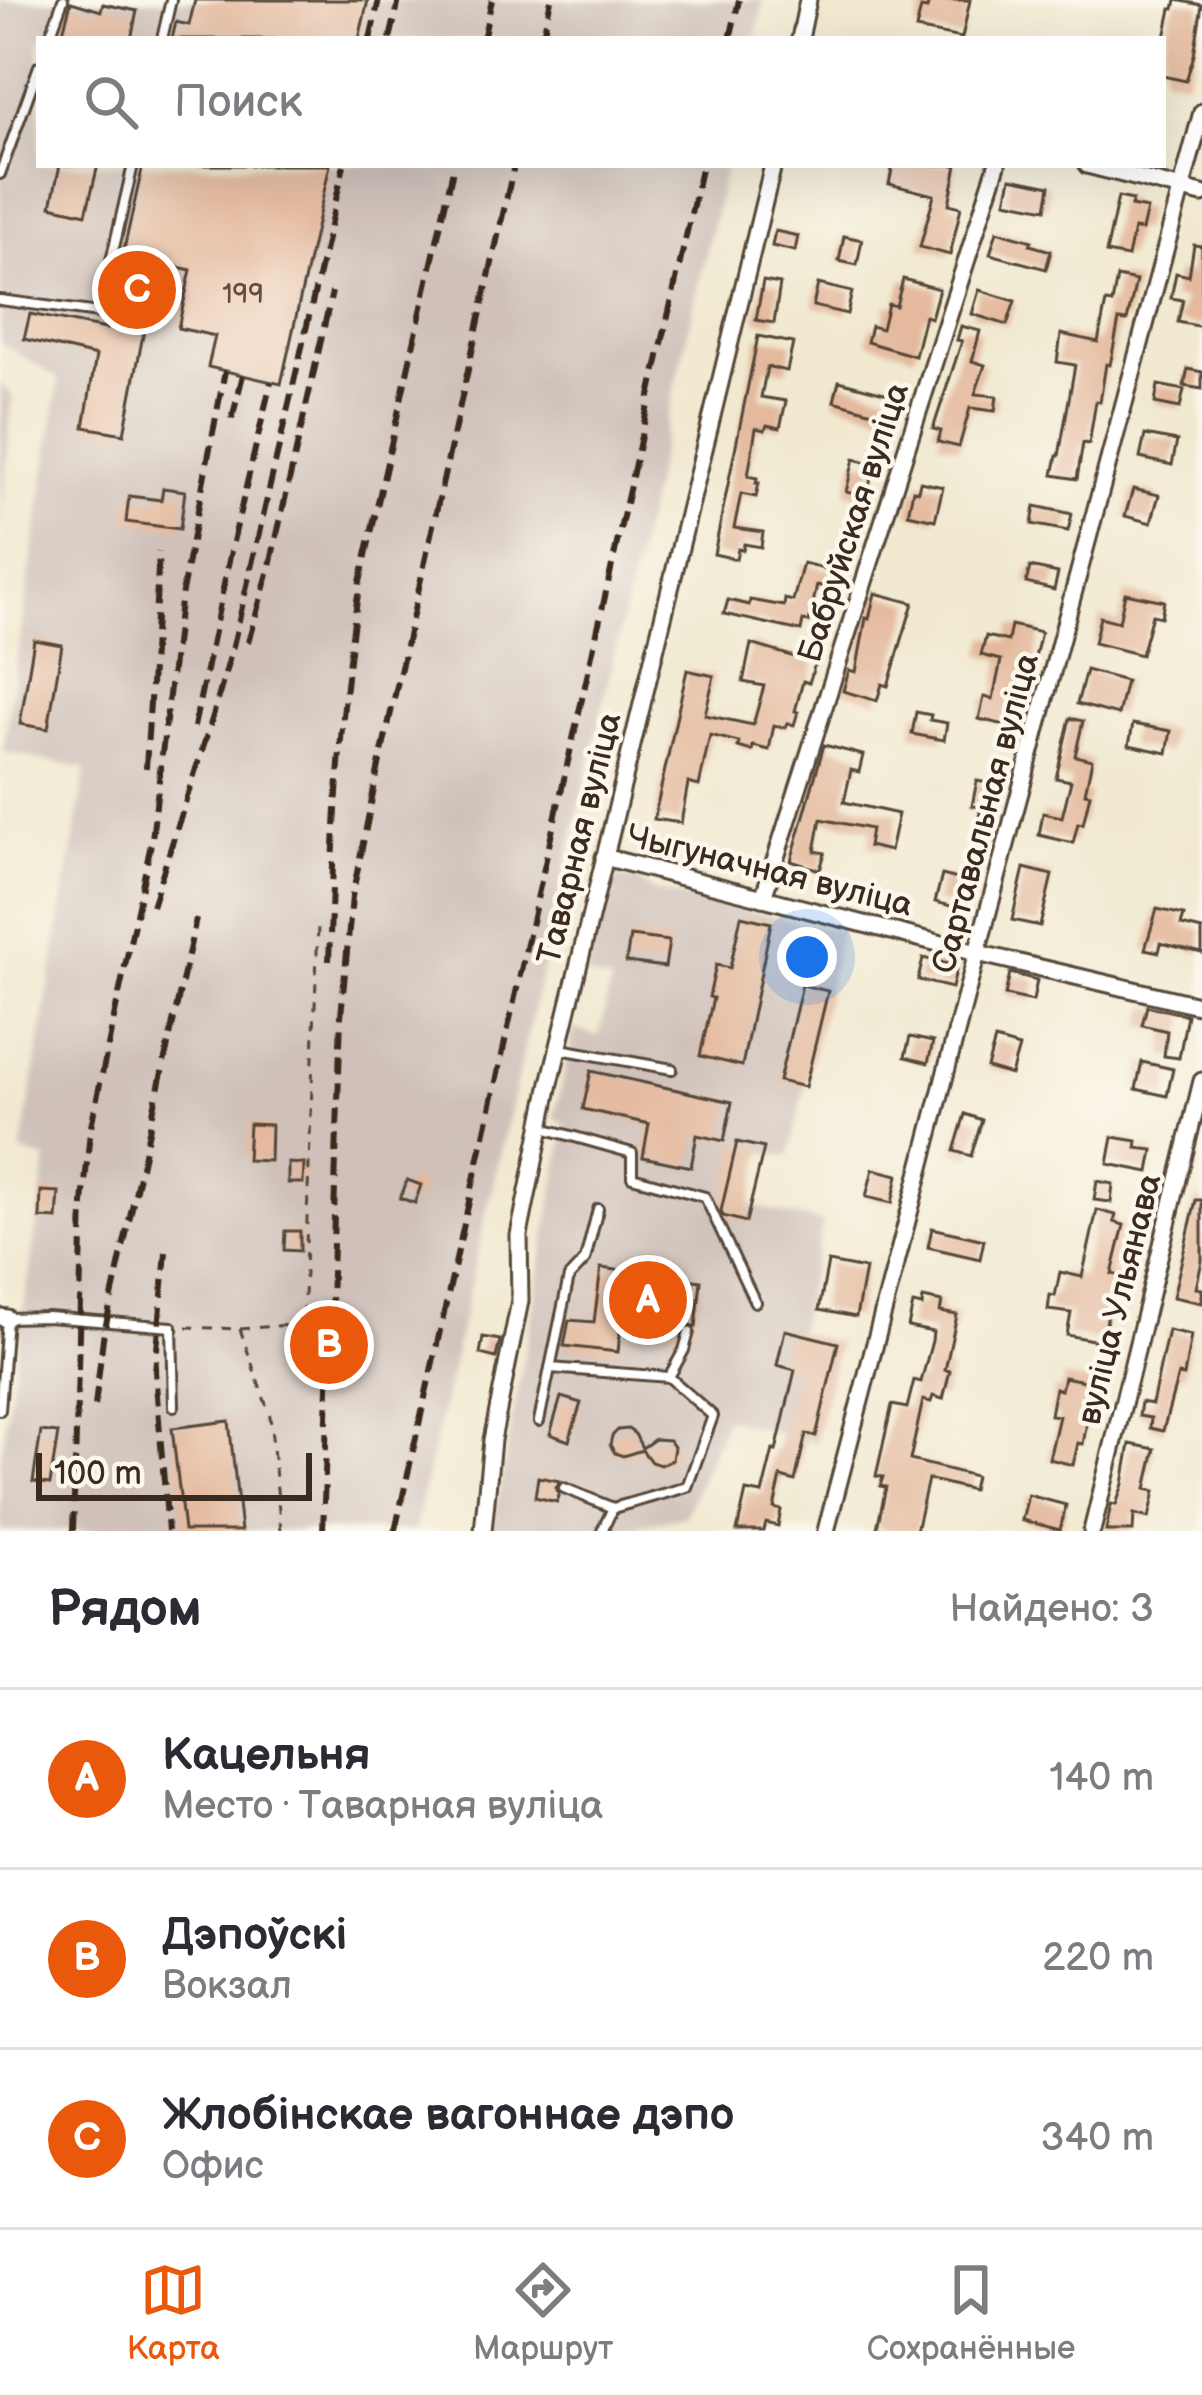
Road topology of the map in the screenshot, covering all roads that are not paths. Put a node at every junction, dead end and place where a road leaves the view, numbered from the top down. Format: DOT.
graph roads {
  1 [pos="62,0"];
  2 [pos="171,0"];
  3 [pos="808,0"];
  4 [pos="50,36"];
  5 [pos="163,36"];
  6 [pos="801,36"];
  7 [pos="36,74"];
  8 [pos="1202,112"];
  9 [pos="132,168"];
  10 [pos="772,168"];
  11 [pos="997,168"];
  12 [pos="1099,168"];
  13 [pos="0,174"];
  14 [pos="1183,189"];
  15 [pos="1202,194"];
  16 [pos="0,300"];
  17 [pos="604,857"];
  18 [pos="764,898"];
  19 [pos="977,953"];
  20 [pos="1202,1006"];
  21 [pos="558,1048"];
  22 [pos="672,1069"];
  23 [pos="1202,1081"];
  24 [pos="541,1127"];
  25 [pos="598,1209"];
  26 [pos="755,1302"];
  27 [pos="3,1318"];
  28 [pos="689,1332"];
  29 [pos="550,1368"];
  30 [pos="669,1377"];
  31 [pos="174,1406"];
  32 [pos="0,1410"];
  33 [pos="538,1420"];
  34 [pos="564,1488"];
  35 [pos="613,1508"];
  36 [pos="483,1531"];
  37 [pos="602,1531"];
  38 [pos="826,1531"];
  39 [pos="1092,1531"];
  1 -- 4 [label="lane"];
  2 -- 5 [label="lane"];
  3 -- 6 [label="street"];
  7 -- 13 [label="lane"];
  8 -- 14 [label="street, Сартавальная вуліца"];
  9 -- 16 [label="lane"];
  10 -- 17 [label="street, Таварная вуліца"];
  11 -- 18 [label="street, Бабруйская вуліца"];
  12 -- 14 [label="street"];
  14 -- 15 [label="street"];
  14 -- 19 [label="street, Сартавальная вуліца"];
  17 -- 18 [label="street, Чыгуначная вуліца"];
  17 -- 21 [label="street, Таварная вуліца"];
  18 -- 19 [label="street, Чыгуначная вуліца"];
  19 -- 20 [label="street, Чыгуначная вуліца"];
  19 -- 38 [label="street, Сартавальная вуліца"];
  21 -- 22 [label="lane"];
  21 -- 24 [label="street, Таварная вуліца"];
  23 -- 39 [label="street, вуліца Ульянава"];
  24 -- 26 [label="lane"];
  24 -- 36 [label="street, Таварная вуліца"];
  25 -- 29 [label="lane"];
  27 -- 31 [label="lane"];
  27 -- 32 [label="lane"];
  28 -- 30 [label="lane"];
  29 -- 30 [label="lane"];
  29 -- 33 [label="lane"];
  30 -- 35 [label="lane"];
  34 -- 35 [label="lane"];
  35 -- 37 [label="lane"];
}
